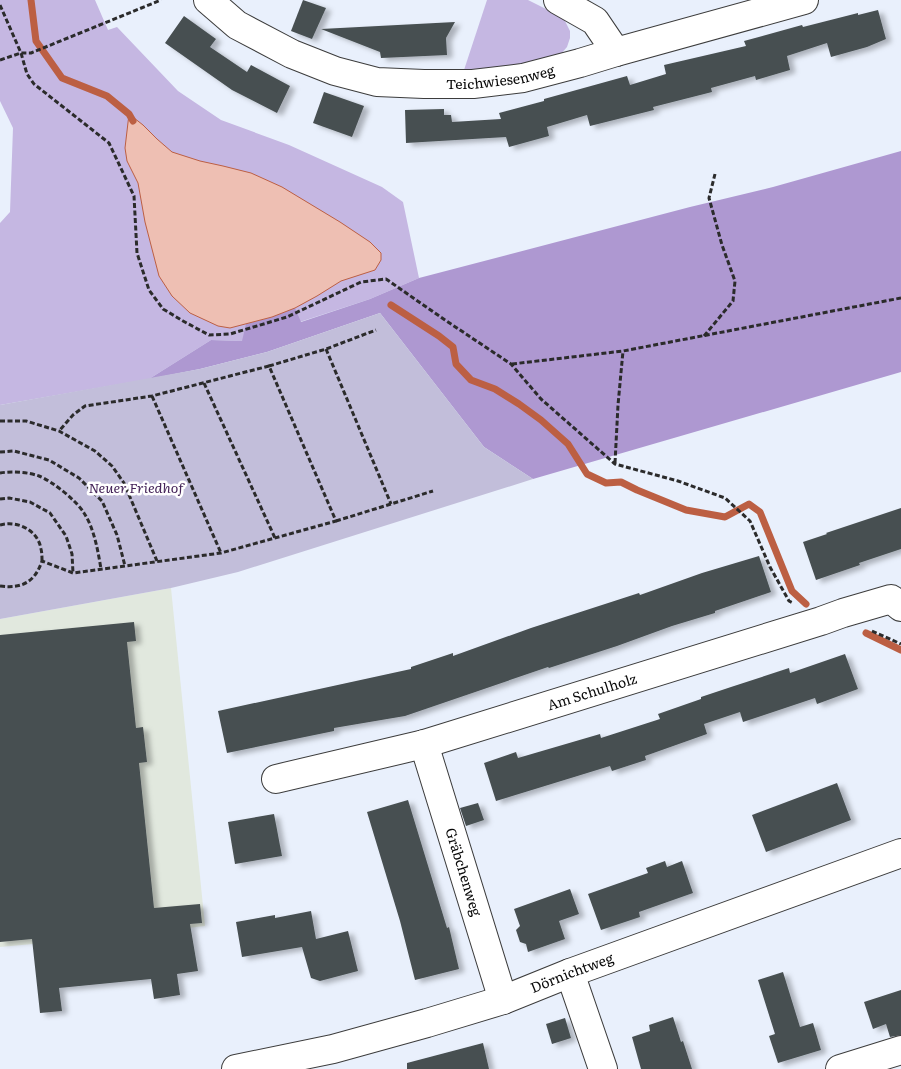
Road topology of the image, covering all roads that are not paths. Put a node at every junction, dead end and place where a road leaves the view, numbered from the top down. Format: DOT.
graph roads {
  1 [pos="208,0"];
  2 [pos="558,0"];
  3 [pos="804,0"];
  4 [pos="616,52"];
  5 [pos="901,607"];
  6 [pos="424,744"];
  7 [pos="276,779"];
  8 [pos="901,852"];
  9 [pos="570,973"];
  10 [pos="503,1000"];
  11 [pos="901,1050"];
  12 [pos="236,1069"];
  13 [pos="603,1069"];
  14 [pos="840,1069"];
  1 -- 4 [label="street, Teichwiesenweg"];
  2 -- 4 [label="street"];
  3 -- 4 [label="street, Teichwiesenweg"];
  5 -- 6 [label="street, Am Schulholz"];
  6 -- 7 [label="street, Am Schulholz"];
  6 -- 10 [label="street, Gräbchenweg"];
  8 -- 9 [label="street, Dörnichtweg"];
  9 -- 10 [label="street, Dörnichtweg"];
  9 -- 13 [label="street"];
  10 -- 12 [label="street, Dörnichtweg"];
  11 -- 14 [label="street"];
}
